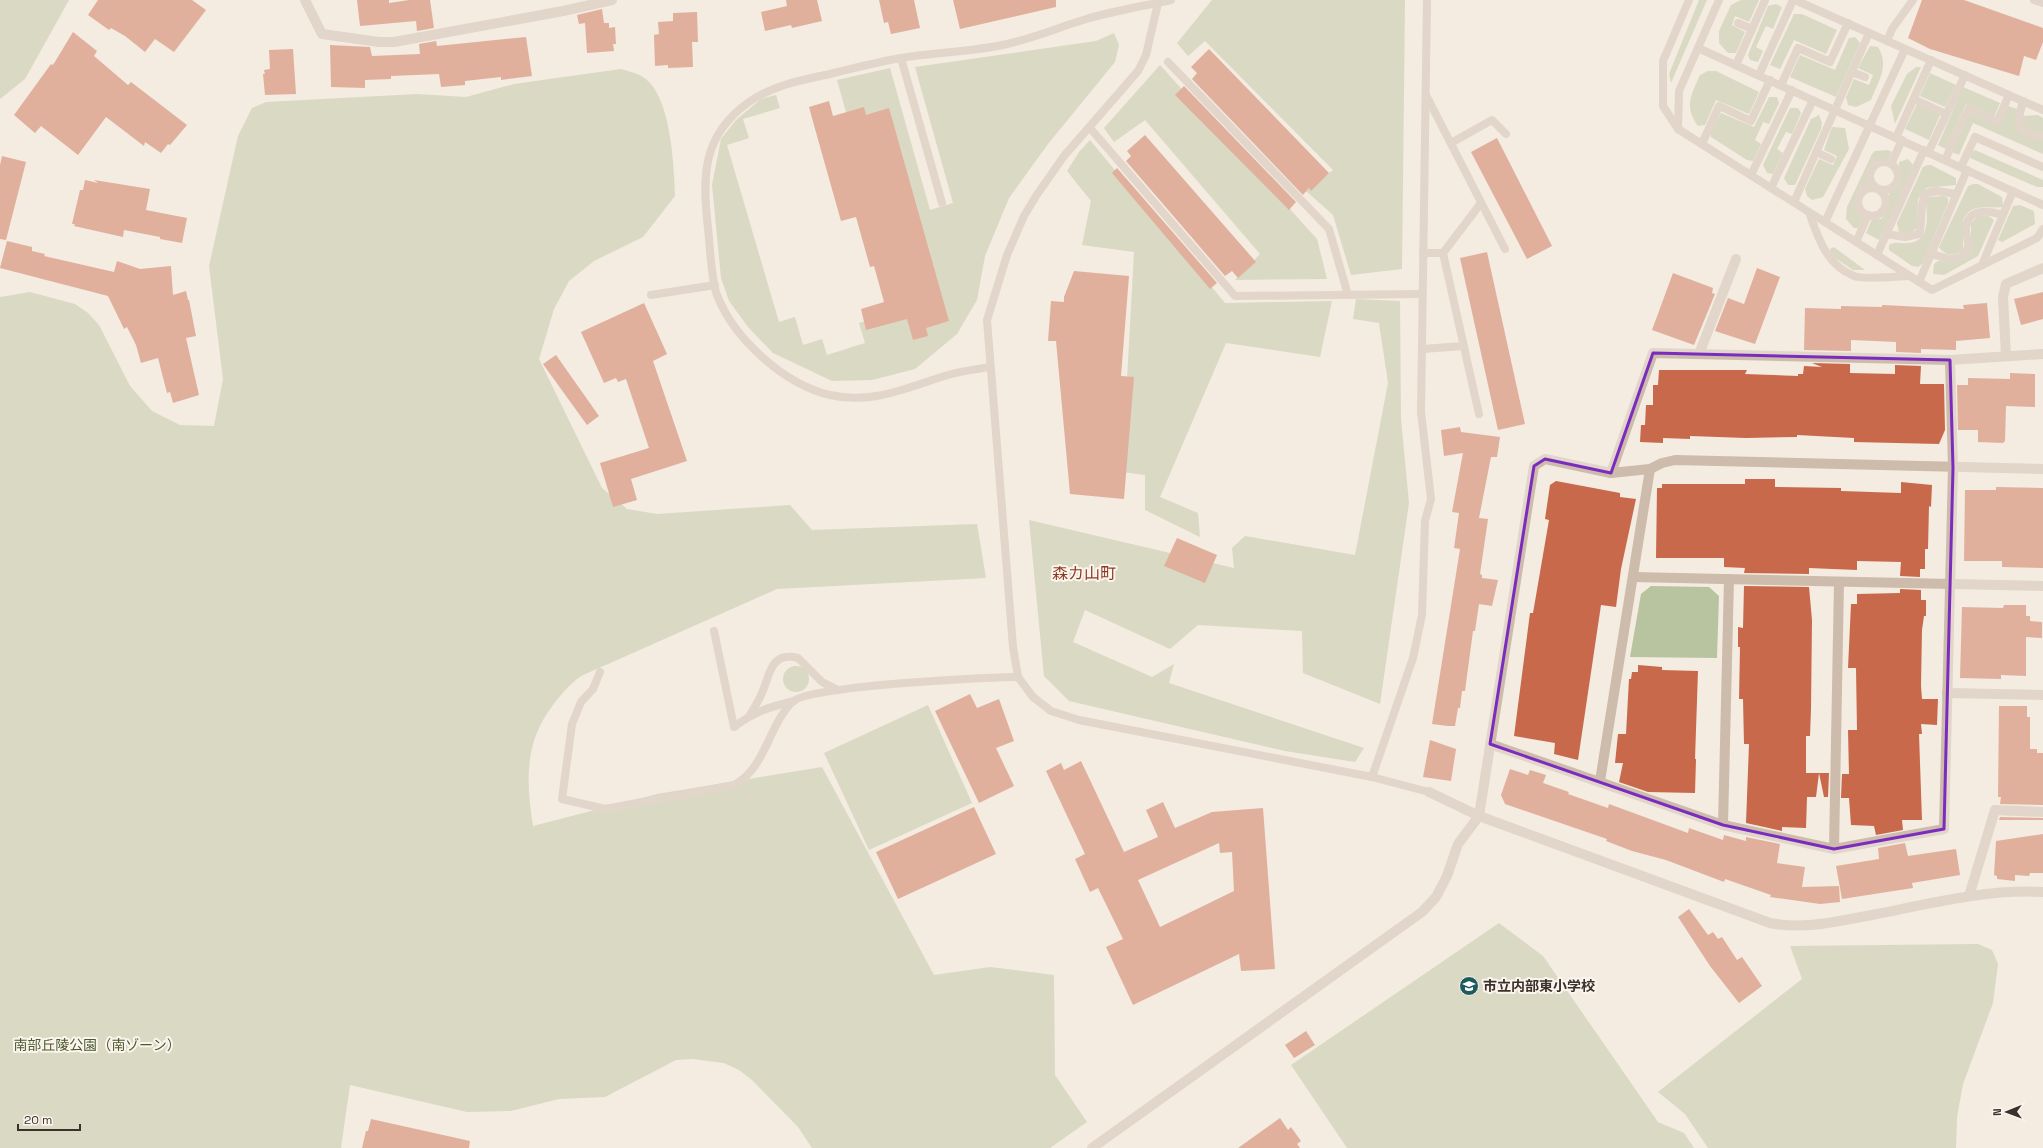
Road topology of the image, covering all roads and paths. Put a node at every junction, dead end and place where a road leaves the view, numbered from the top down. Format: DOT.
graph roads {
  1 [pos="305,0"];
  2 [pos="612,0"];
  3 [pos="1171,0"];
  4 [pos="1427,0"];
  5 [pos="1689,0"];
  6 [pos="1719,0"];
  7 [pos="1765,0"];
  8 [pos="1794,0"];
  9 [pos="1914,0"];
  10 [pos="2034,0"];
  11 [pos="1158,3"];
  12 [pos="2043,3"];
  13 [pos="1738,23"];
  14 [pos="1848,23"];
  15 [pos="1752,30"];
  16 [pos="1869,33"];
  17 [pos="1887,41"];
  18 [pos="1698,48"];
  19 [pos="1905,49"];
  20 [pos="901,58"];
  21 [pos="1931,60"];
  22 [pos="1168,62"];
  23 [pos="1736,65"];
  24 [pos="1852,72"];
  25 [pos="1759,75"];
  26 [pos="1965,75"];
  27 [pos="1865,78"];
  28 [pos="1770,80"];
  29 [pos="1781,85"];
  30 [pos="1792,90"];
  31 [pos="1425,94"];
  32 [pos="2009,95"];
  33 [pos="1914,99"];
  34 [pos="1813,100"];
  35 [pos="2023,101"];
  36 [pos="1835,110"];
  37 [pos="2043,110"];
  38 [pos="1946,114"];
  39 [pos="1870,126"];
  40 [pos="1090,128"];
  41 [pos="1678,128"];
  42 [pos="1506,134"];
  43 [pos="2043,136"];
  44 [pos="1899,139"];
  45 [pos="1450,144"];
  46 [pos="1702,144"];
  47 [pos="1816,152"];
  48 [pos="1926,152"];
  49 [pos="1831,159"];
  50 [pos="1945,160"];
  51 [pos="1891,164"];
  52 [pos="2043,167"];
  53 [pos="1964,169"];
  54 [pos="1751,175"];
  55 [pos="1771,188"];
  56 [pos="1878,189"];
  57 [pos="2013,191"];
  58 [pos="1956,194"];
  59 [pos="1481,202"];
  60 [pos="1794,202"];
  61 [pos="942,203"];
  62 [pos="2043,205"];
  63 [pos="1809,212"];
  64 [pos="1868,215"];
  65 [pos="2003,215"];
  66 [pos="1825,222"];
  67 [pos="2043,229"];
  68 [pos="1886,234"];
  69 [pos="1856,242"];
  70 [pos="1505,249"];
  71 [pos="1423,253"];
  72 [pos="1443,253"];
  73 [pos="1932,254"];
  74 [pos="1877,255"];
  75 [pos="1736,259"];
  76 [pos="1982,265"];
  77 [pos="2043,268"];
  78 [pos="1910,276"];
  79 [pos="1919,282"];
  80 [pos="715,285"];
  81 [pos="1422,294"];
  82 [pos="651,295"];
  83 [pos="1348,295"];
  84 [pos="1464,346"];
  85 [pos="1422,349"];
  86 [pos="1699,354"];
  87 [pos="2043,354"];
  88 [pos="2006,356"];
  89 [pos="1950,360"];
  90 [pos="990,367"];
  91 [pos="1479,414"];
  92 [pos="1953,468"];
  93 [pos="1650,469"];
  94 [pos="2043,469"];
  95 [pos="1611,473"];
  96 [pos="1633,577"];
  97 [pos="1729,579"];
  98 [pos="1839,582"];
  99 [pos="1950,585"];
  100 [pos="2043,586"];
  101 [pos="714,631"];
  102 [pos="600,672"];
  103 [pos="1018,676"];
  104 [pos="839,690"];
  105 [pos="1947,693"];
  106 [pos="2043,695"];
  107 [pos="794,701"];
  108 [pos="750,715"];
  109 [pos="1490,744"];
  110 [pos="1372,777"];
  111 [pos="1600,781"];
  112 [pos="1429,792"];
  113 [pos="2043,812"];
  114 [pos="1479,816"];
  115 [pos="1723,825"];
  116 [pos="1834,849"];
  117 [pos="2043,892"];
  118 [pos="1969,896"];
  119 [pos="1092,1148"];
  1 -- 2 [label="street"];
  3 -- 11 [label="lane"];
  4 -- 31 [label="lane"];
  5 -- 41 [label="lane"];
  6 -- 18 [label="lane"];
  7 -- 15 [label="lane"];
  8 -- 14 [label="lane"];
  8 -- 25 [label="lane"];
  9 -- 17 [label="lane"];
  10 -- 12 [label="lane"];
  11 -- 20 [label="lane"];
  11 -- 40 [label="lane"];
  13 -- 15 [label="lane"];
  14 -- 16 [label="lane"];
  14 -- 29 [label="lane"];
  15 -- 23 [label="lane"];
  16 -- 17 [label="lane"];
  16 -- 24 [label="lane"];
  17 -- 19 [label="lane"];
  18 -- 23 [label="lane"];
  18 -- 41 [label="lane"];
  19 -- 21 [label="lane"];
  19 -- 39 [label="lane"];
  20 -- 61 [label="lane"];
  20 -- 80 [label="lane"];
  21 -- 26 [label="lane"];
  21 -- 33 [label="lane"];
  22 -- 83 [label="lane"];
  23 -- 25 [label="lane"];
  24 -- 27 [label="lane"];
  24 -- 36 [label="lane"];
  25 -- 28 [label="lane"];
  26 -- 32 [label="lane"];
  26 -- 38 [label="lane"];
  28 -- 29 [label="lane"];
  28 -- 46 [label="lane"];
  29 -- 30 [label="lane"];
  30 -- 34 [label="lane"];
  30 -- 54 [label="lane"];
  31 -- 45 [label="lane"];
  31 -- 71 [label="lane"];
  32 -- 35 [label="lane"];
  32 -- 50 [label="lane"];
  33 -- 38 [label="lane"];
  33 -- 44 [label="lane"];
  34 -- 36 [label="lane"];
  34 -- 55 [label="lane"];
  35 -- 37 [label="lane"];
  35 -- 43 [label="lane"];
  36 -- 39 [label="lane"];
  36 -- 47 [label="lane"];
  38 -- 48 [label="lane"];
  39 -- 44 [label="lane"];
  39 -- 66 [label="lane"];
  40 -- 83 [label="lane"];
  40 -- 90 [label="lane"];
  41 -- 46 [label="lane"];
  42 -- 45 [label="lane"];
  44 -- 48 [label="lane"];
  44 -- 51 [label="lane"];
  45 -- 59 [label="lane"];
  46 -- 54 [label="lane"];
  47 -- 49 [label="lane"];
  47 -- 60 [label="lane"];
  48 -- 50 [label="lane"];
  48 -- 68 [label="lane"];
  50 -- 53 [label="lane"];
  51 -- 56 [label="lane"];
  51 -- 56 [label="lane"];
  52 -- 53 [label="lane"];
  53 -- 57 [label="lane"];
  53 -- 58 [label="lane"];
  54 -- 55 [label="lane"];
  55 -- 60 [label="lane"];
  56 -- 64 [label="lane"];
  56 -- 64 [label="lane"];
  57 -- 62 [label="lane"];
  57 -- 65 [label="lane"];
  58 -- 68 [label="lane"];
  58 -- 73 [label="lane"];
  59 -- 70 [label="lane"];
  59 -- 72 [label="lane"];
  60 -- 63 [label="lane"];
  63 -- 66 [label="lane"];
  63 -- 78 [label="lane"];
  64 -- 69 [label="lane"];
  65 -- 73 [label="lane"];
  65 -- 76 [label="lane"];
  66 -- 69 [label="lane"];
  67 -- 76 [label="lane"];
  68 -- 74 [label="lane"];
  69 -- 74 [label="lane"];
  71 -- 72 [label="lane"];
  71 -- 81 [label="lane"];
  72 -- 84 [label="lane"];
  73 -- 79 [label="lane"];
  74 -- 78 [label="lane"];
  75 -- 86 [label="street"];
  76 -- 79 [label="lane"];
  77 -- 88 [label="street"];
  78 -- 79 [label="lane"];
  80 -- 82 [label="lane"];
  80 -- 90 [label="lane"];
  81 -- 83 [label="lane"];
  81 -- 85 [label="lane"];
  84 -- 85 [label="lane"];
  84 -- 91 [label="lane"];
  85 -- 110 [label="lane"];
  86 -- 89 [label="street"];
  86 -- 95 [label="street"];
  87 -- 88 [label="street"];
  88 -- 89 [label="street"];
  89 -- 92 [label="street"];
  90 -- 103 [label="lane"];
  92 -- 93 [label="street"];
  92 -- 94 [label="street"];
  92 -- 99 [label="street"];
  93 -- 95 [label="street"];
  93 -- 96 [label="street"];
  95 -- 109 [label="street"];
  96 -- 97 [label="street"];
  96 -- 111 [label="street"];
  97 -- 98 [label="street"];
  97 -- 115 [label="street"];
  98 -- 99 [label="street"];
  98 -- 116 [label="street"];
  99 -- 100 [label="street"];
  99 -- 105 [label="street"];
  101 -- 108 [label="lane"];
  102 -- 107 [label="lane"];
  103 -- 104 [label="lane"];
  103 -- 110 [label="lane"];
  104 -- 107 [label="lane"];
  104 -- 108 [label="lane"];
  105 -- 106 [label="street"];
  105 -- 116 [label="street"];
  107 -- 108 [label="lane"];
  109 -- 111 [label="street"];
  109 -- 114 [label="street"];
  110 -- 112 [label="lane"];
  111 -- 115 [label="street"];
  112 -- 114 [label="street"];
  113 -- 118 [label="street"];
  114 -- 118 [label="street"];
  114 -- 119 [label="street"];
  115 -- 116 [label="street"];
  117 -- 118 [label="street"];
}
